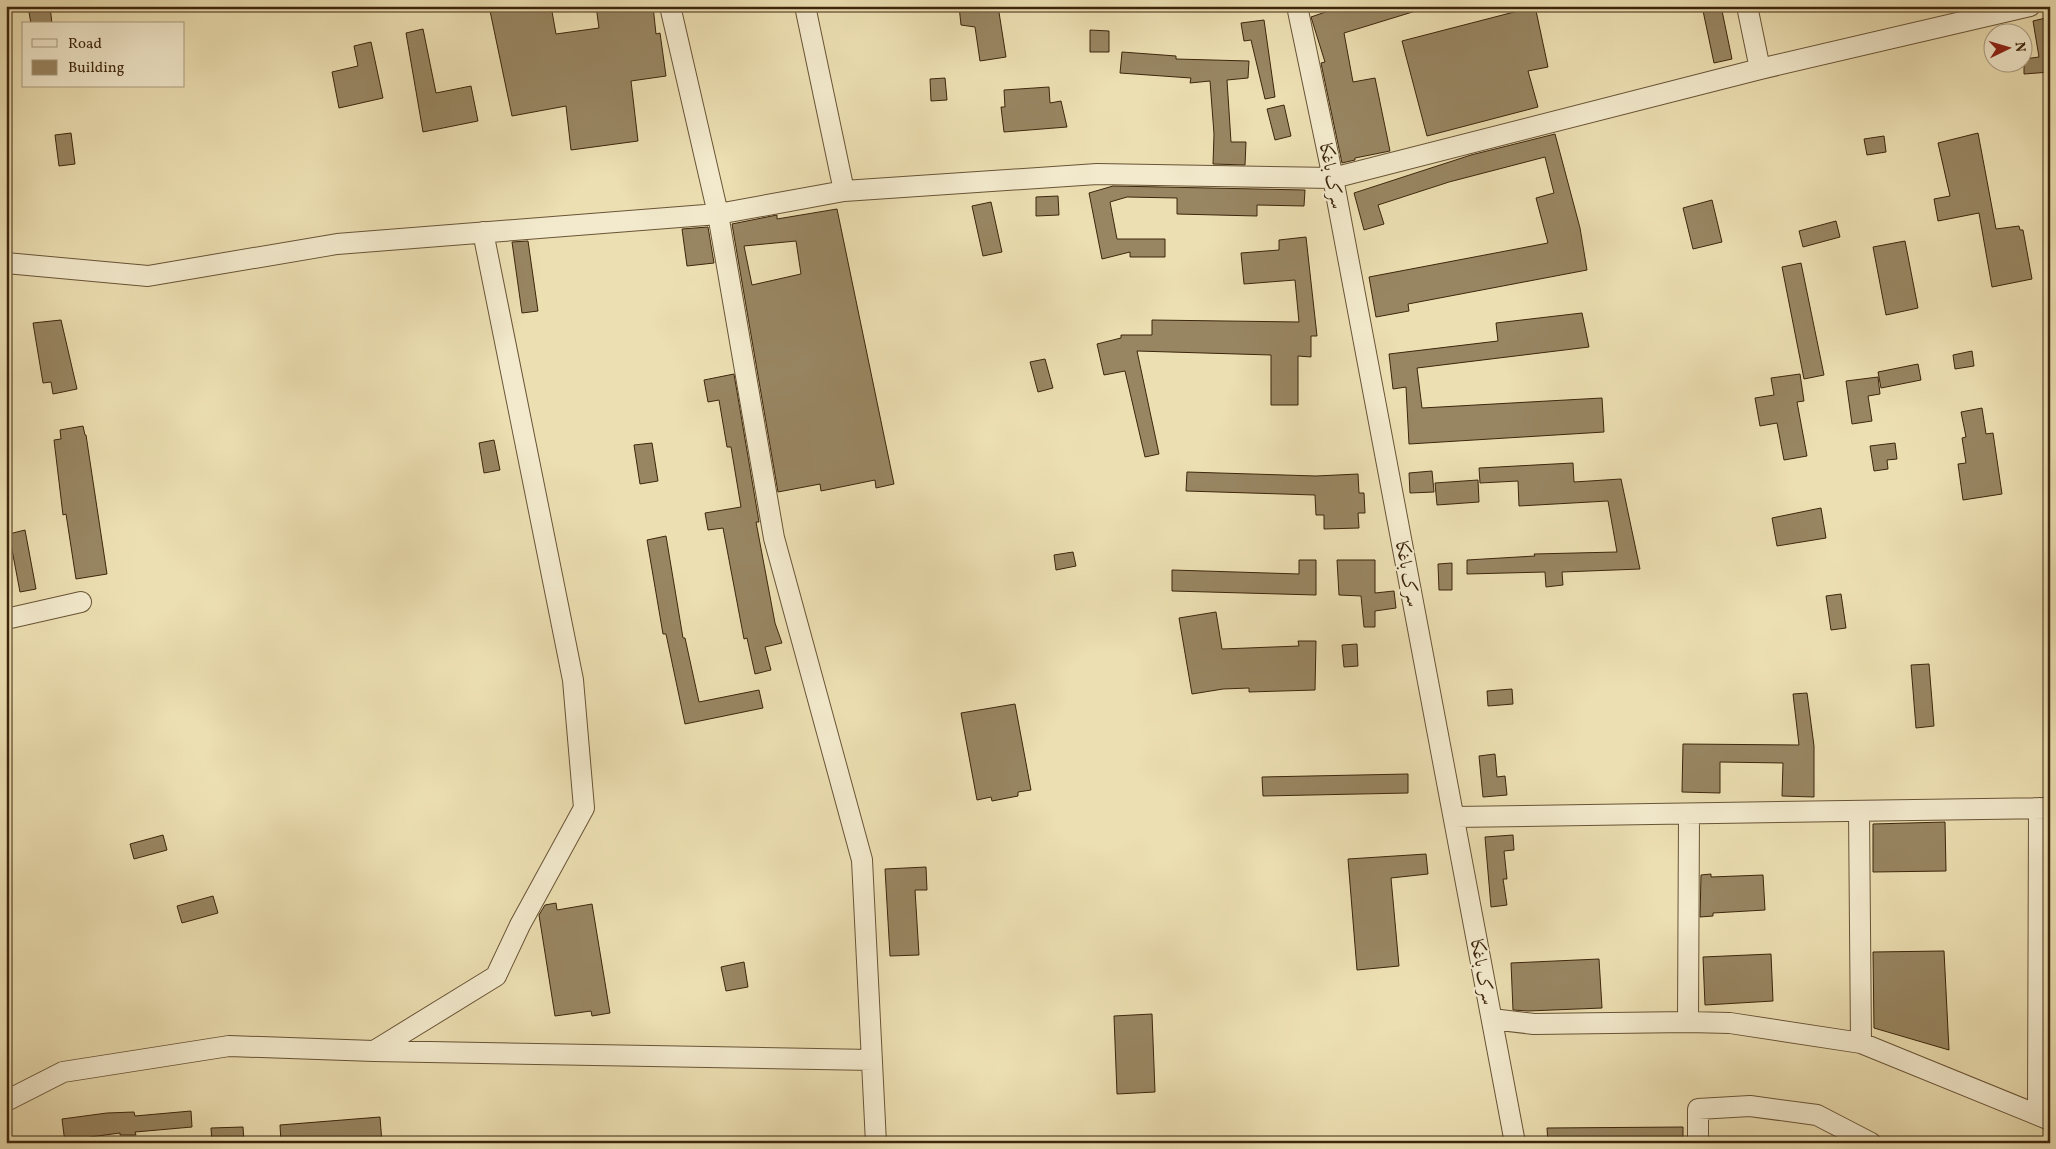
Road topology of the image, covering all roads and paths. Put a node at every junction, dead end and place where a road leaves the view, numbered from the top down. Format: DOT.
graph roads {
  1 [pos="670,6"];
  2 [pos="805,6"];
  3 [pos="1297,6"];
  4 [pos="1747,6"];
  5 [pos="2030,6"];
  6 [pos="1760,69"];
  7 [pos="1332,178"];
  8 [pos="844,191"];
  9 [pos="718,214"];
  10 [pos="483,232"];
  11 [pos="6,263"];
  12 [pos="82,602"];
  13 [pos="6,619"];
  14 [pos="2044,808"];
  15 [pos="1859,811"];
  16 [pos="1690,814"];
  17 [pos="1454,817"];
  18 [pos="1492,1019"];
  19 [pos="1688,1022"];
  20 [pos="1861,1043"];
  21 [pos="374,1051"];
  22 [pos="872,1060"];
  23 [pos="6,1101"];
  24 [pos="2044,1118"];
  25 [pos="876,1143"];
  26 [pos="1515,1143"];
  27 [pos="1698,1143"];
  28 [pos="1871,1143"];
  1 -- 9 [label="street"];
  2 -- 8 [label="street"];
  3 -- 7 [label="street, سرک باغکا"];
  4 -- 6 [label="street"];
  5 -- 6 [label="street"];
  6 -- 7 [label="street"];
  7 -- 8 [label="street"];
  7 -- 17 [label="street, سرک باغکا"];
  8 -- 9 [label="street"];
  9 -- 10 [label="street"];
  9 -- 22 [label="street"];
  10 -- 11 [label="street"];
  10 -- 21 [label="street"];
  12 -- 13 [label="street"];
  14 -- 15 [label="street"];
  14 -- 24 [label="street"];
  15 -- 16 [label="street"];
  15 -- 20 [label="street"];
  16 -- 17 [label="street"];
  16 -- 19 [label="street"];
  17 -- 18 [label="street, سرک باغکا"];
  18 -- 19 [label="street"];
  18 -- 26 [label="street, سرک باغکا"];
  19 -- 20 [label="street"];
  20 -- 24 [label="street"];
  21 -- 22 [label="street"];
  21 -- 23 [label="street"];
  22 -- 25 [label="street"];
  27 -- 28 [label="street"];
}
